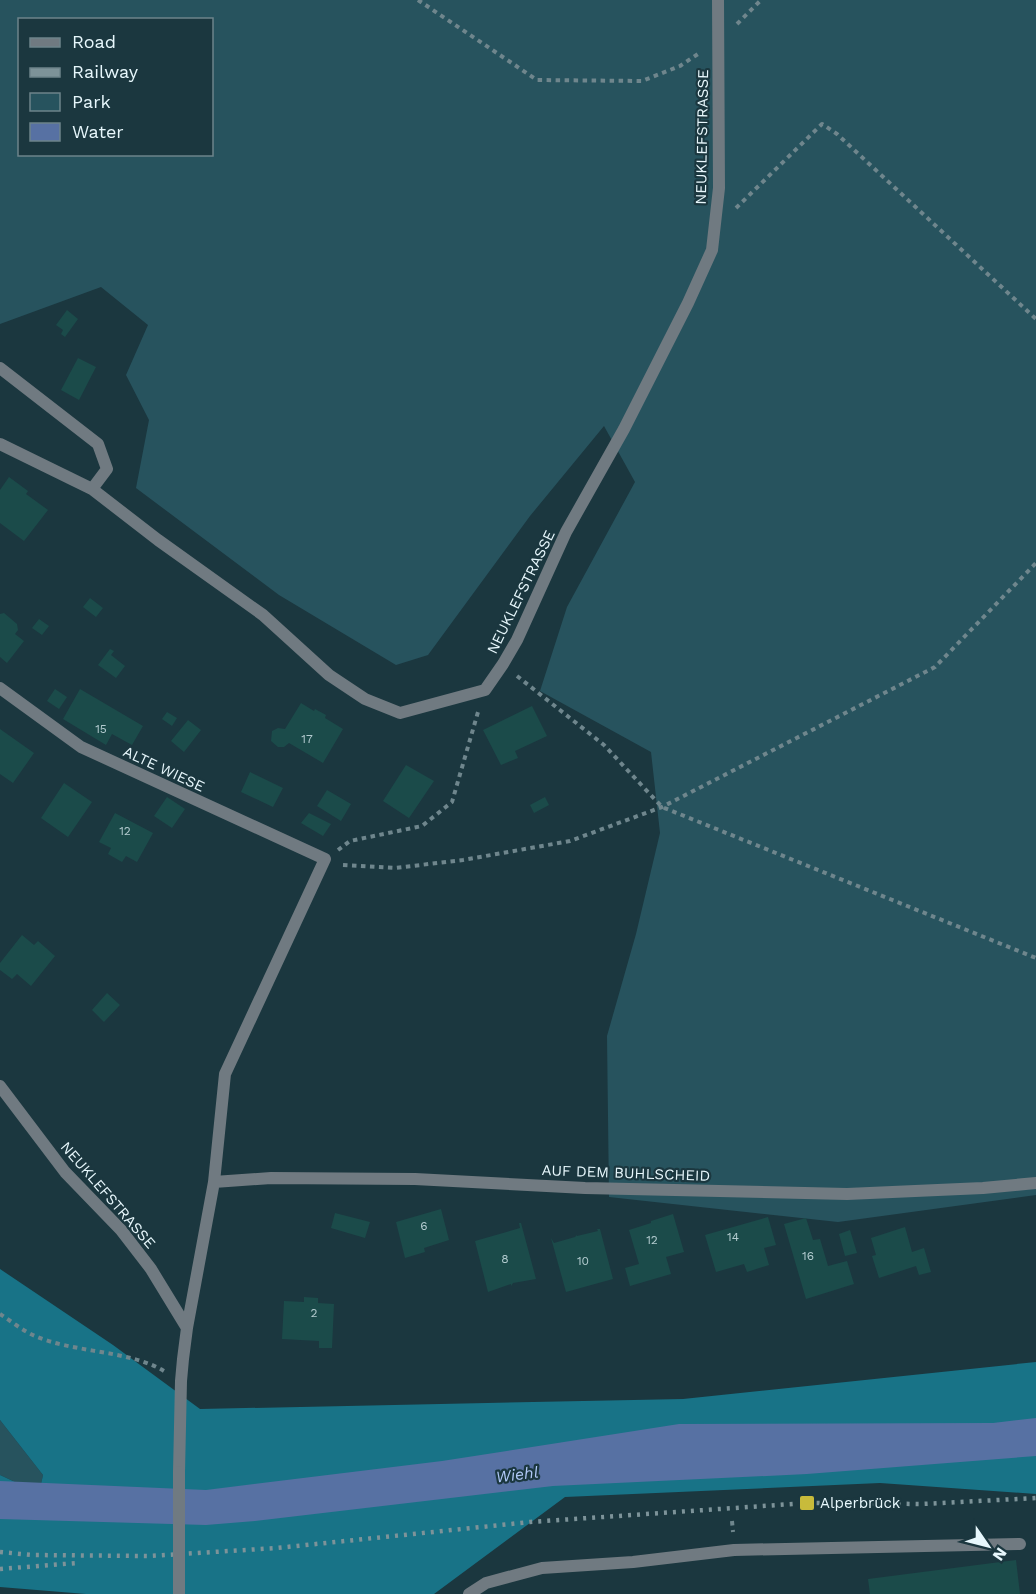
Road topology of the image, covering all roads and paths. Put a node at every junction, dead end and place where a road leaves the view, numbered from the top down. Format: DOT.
graph roads {
  1 [pos="418,0"];
  2 [pos="718,0"];
  3 [pos="761,0"];
  4 [pos="717,41"];
  5 [pos="714,230"];
  6 [pos="1036,319"];
  7 [pos="0,368"];
  8 [pos="0,444"];
  9 [pos="92,489"];
  10 [pos="1036,563"];
  11 [pos="503,664"];
  12 [pos="0,688"];
  13 [pos="485,690"];
  14 [pos="662,807"];
  15 [pos="325,859"];
  16 [pos="1036,958"];
  17 [pos="0,1086"];
  18 [pos="214,1182"];
  19 [pos="1036,1183"];
  20 [pos="0,1314"];
  21 [pos="187,1328"];
  22 [pos="180,1381"];
  23 [pos="1020,1544"];
  24 [pos="179,1594"];
  25 [pos="469,1594"];
  1 -- 4 [label="path"];
  2 -- 4 [label="street, NEUKLEFSTRASSE"];
  3 -- 4 [label="path"];
  4 -- 5 [label="street, NEUKLEFSTRASSE"];
  5 -- 6 [label="path"];
  5 -- 11 [label="street, NEUKLEFSTRASSE"];
  7 -- 9 [label="street"];
  8 -- 9 [label="street"];
  9 -- 13 [label="street"];
  10 -- 14 [label="path"];
  11 -- 13 [label="street, NEUKLEFSTRASSE"];
  11 -- 14 [label="path"];
  12 -- 15 [label="street, ALTE WIESE"];
  13 -- 15 [label="path"];
  14 -- 15 [label="path"];
  14 -- 16 [label="path"];
  15 -- 18 [label="street"];
  17 -- 21 [label="street, NEUKLEFSTRASSE"];
  18 -- 19 [label="street, AUF DEM BUHLSCHEID"];
  18 -- 21 [label="street"];
  20 -- 22 [label="path"];
  21 -- 22 [label="street"];
  22 -- 24 [label="street, bridge"];
  23 -- 25 [label="street"];
}
